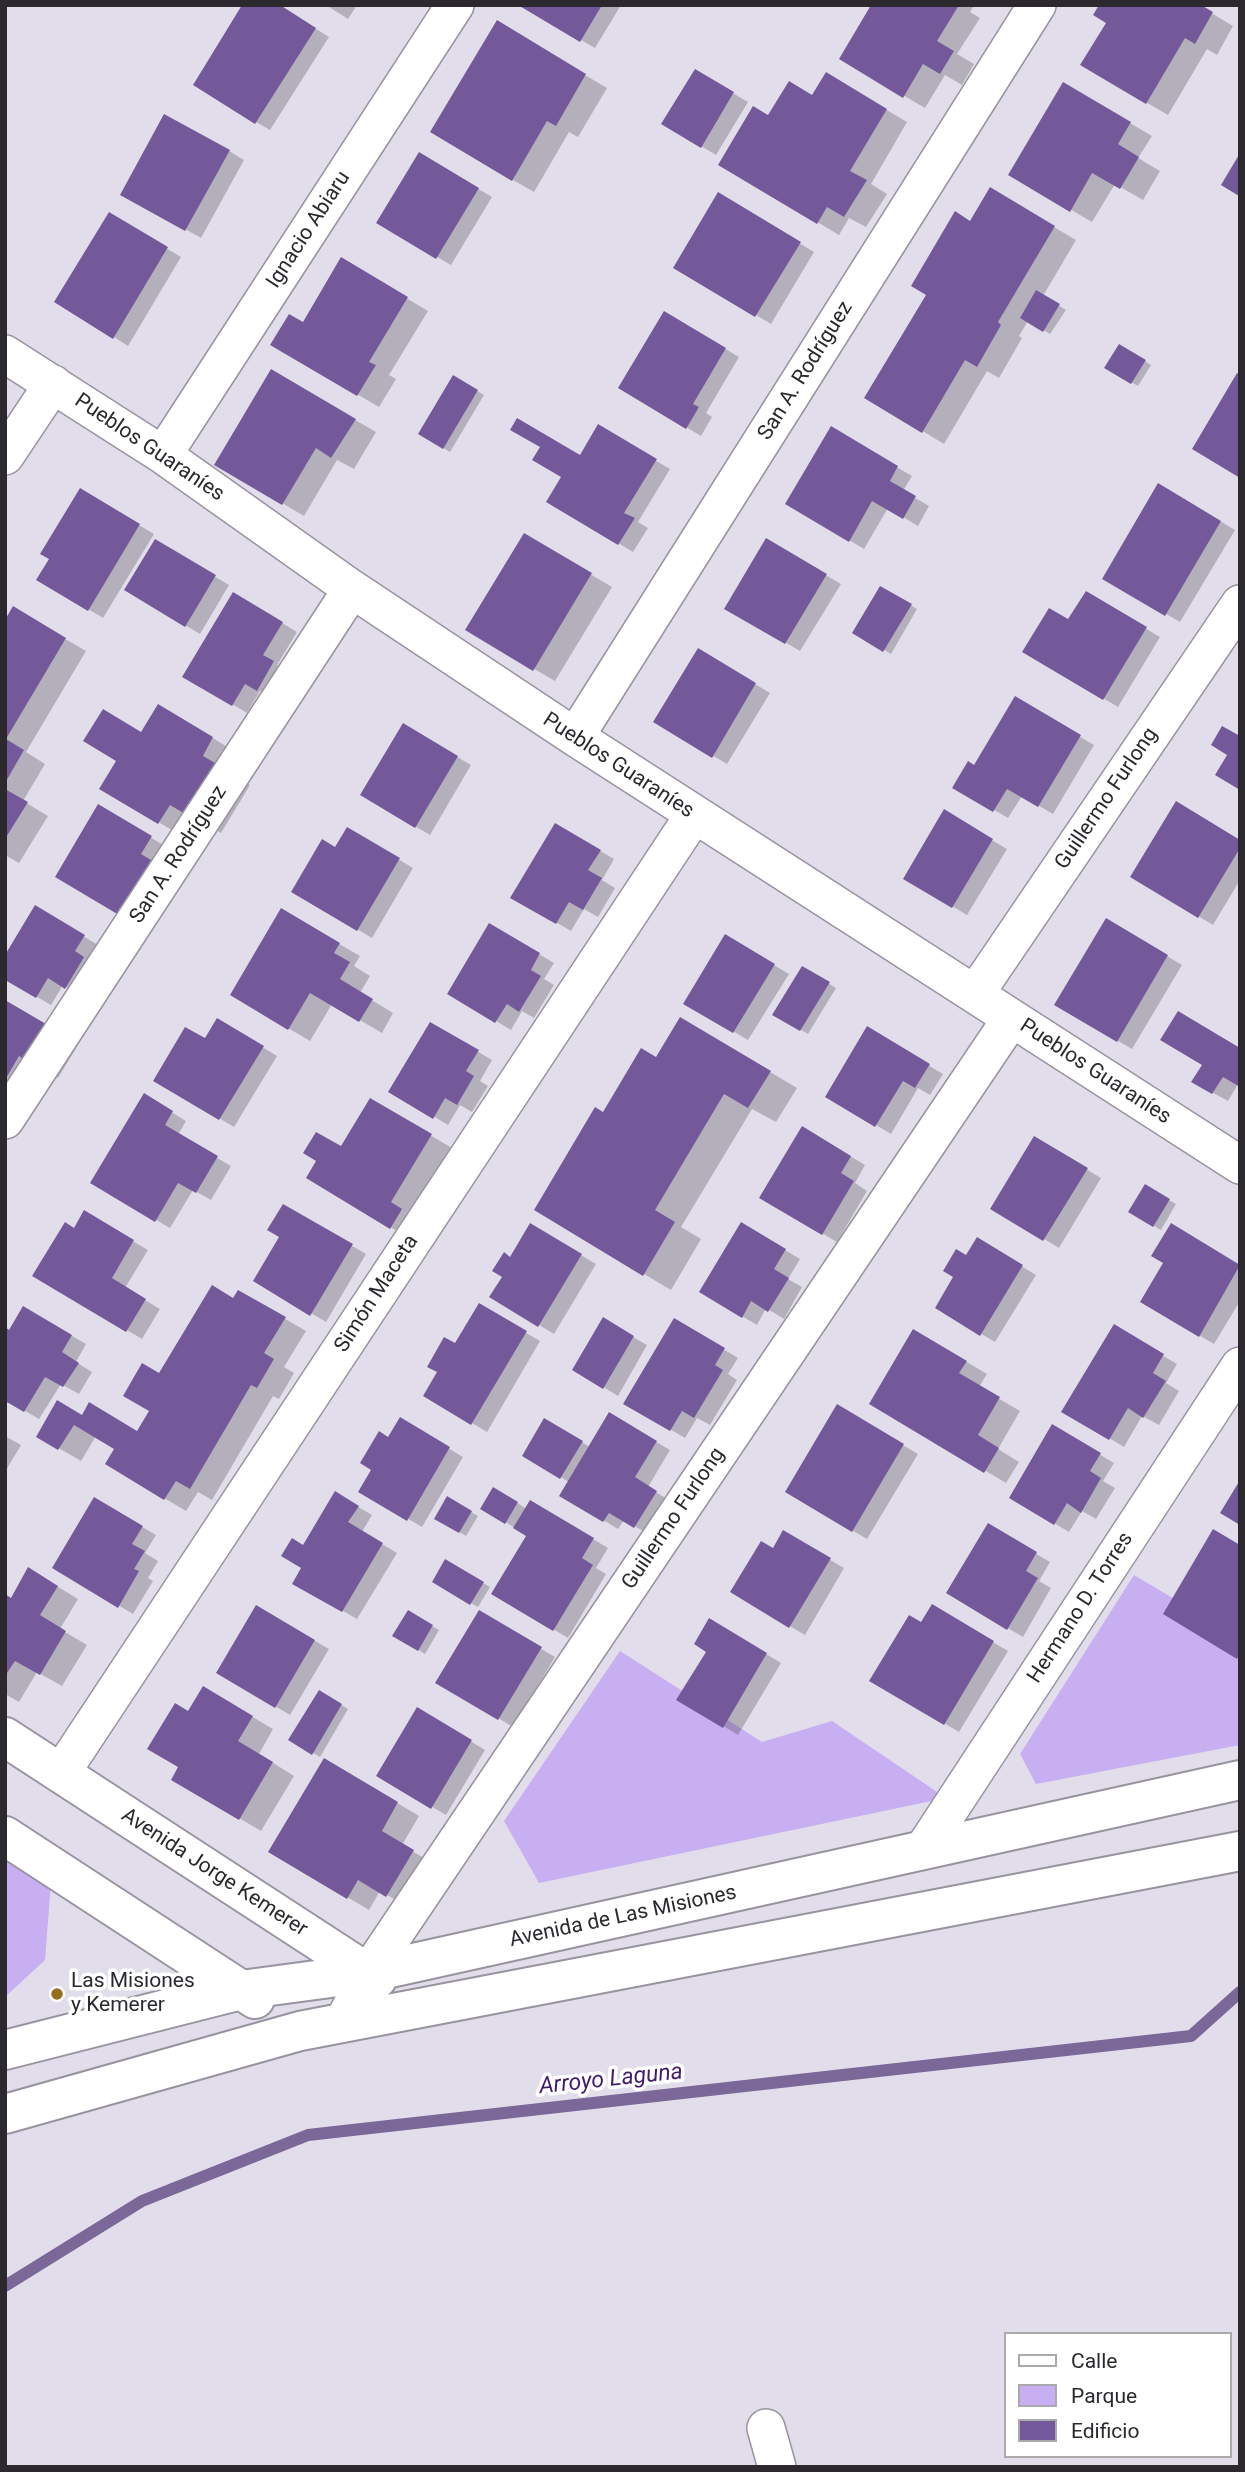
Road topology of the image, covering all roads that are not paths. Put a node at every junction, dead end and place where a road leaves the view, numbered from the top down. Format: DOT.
graph roads {
  1 [pos="455,5"];
  2 [pos="1037,5"];
  3 [pos="5,354"];
  4 [pos="53,384"];
  5 [pos="163,455"];
  6 [pos="5,456"];
  7 [pos="352,589"];
  8 [pos="1240,604"];
  9 [pos="575,737"];
  10 [pos="694,815"];
  11 [pos="975,994"];
  12 [pos="1012,1019"];
  13 [pos="5,1120"];
  14 [pos="1240,1165"];
  15 [pos="1240,1366"];
  16 [pos="5,1737"];
  17 [pos="61,1773"];
  18 [pos="1240,1780"];
  19 [pos="5,1836"];
  20 [pos="923,1850"];
  21 [pos="1240,1851"];
  22 [pos="368,1973"];
  23 [pos="242,1990"];
  24 [pos="423,2009"];
  25 [pos="343,2023"];
  26 [pos="300,2031"];
  27 [pos="5,2050"];
  28 [pos="5,2114"];
  29 [pos="766,2428"];
  30 [pos="776,2467"];
  1 -- 5 [label="street, Ignacio Abiaru"];
  2 -- 9 [label="street, San A. Rodríguez"];
  3 -- 4 [label="street, Pueblos Guaraníes"];
  4 -- 5 [label="street, Pueblos Guaraníes"];
  4 -- 6 [label="street"];
  5 -- 7 [label="street, Pueblos Guaraníes"];
  7 -- 9 [label="street, Pueblos Guaraníes"];
  7 -- 13 [label="street, San A. Rodríguez"];
  8 -- 11 [label="street, Guillermo Furlong"];
  9 -- 10 [label="street, Pueblos Guaraníes"];
  10 -- 11 [label="street, Pueblos Guaraníes"];
  10 -- 17 [label="street, Simón Maceta"];
  11 -- 12 [label="street, Pueblos Guaraníes"];
  12 -- 14 [label="street, Pueblos Guaraníes"];
  12 -- 22 [label="street, Guillermo Furlong"];
  15 -- 20 [label="street, Hermano D. Torres"];
  16 -- 17 [label="main road, Avenida Jorge Kemerer"];
  17 -- 22 [label="main road, Avenida Jorge Kemerer"];
  18 -- 20 [label="main road, Avenida de Las Misiones"];
  19 -- 23 [label="main road"];
  20 -- 22 [label="main road, Avenida de Las Misiones"];
  21 -- 24 [label="main road"];
  22 -- 23 [label="main road, Avenida de Las Misiones"];
  22 -- 24 [label="main road, Avenida Jorge Kemerer"];
  22 -- 25 [label="street, Guillermo Furlong"];
  23 -- 26 [label="main road"];
  23 -- 27 [label="main road, Avenida de Las Misiones"];
  24 -- 25 [label="main road"];
  25 -- 26 [label="main road"];
  26 -- 28 [label="main road"];
  29 -- 30 [label="street"];
}
